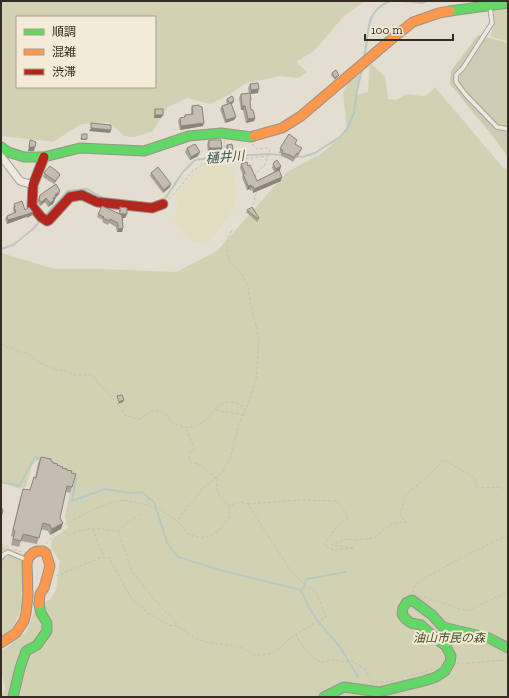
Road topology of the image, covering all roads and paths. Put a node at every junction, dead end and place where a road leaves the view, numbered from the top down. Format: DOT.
graph roads {
  1 [pos="508,3"];
  2 [pos="490,6"];
  3 [pos="508,129"];
  4 [pos="223,137"];
  5 [pos="251,137"];
  6 [pos="1,147"];
  7 [pos="1,156"];
  8 [pos="268,156"];
  9 [pos="44,157"];
  10 [pos="228,161"];
  11 [pos="256,182"];
  12 [pos="33,186"];
  13 [pos="258,189"];
  14 [pos="164,204"];
  15 [pos="253,205"];
  16 [pos="233,229"];
  17 [pos="1,344"];
  18 [pos="215,409"];
  19 [pos="246,410"];
  20 [pos="244,415"];
  21 [pos="186,428"];
  22 [pos="216,477"];
  23 [pos="508,492"];
  24 [pos="148,498"];
  25 [pos="248,504"];
  26 [pos="149,505"];
  27 [pos="230,506"];
  28 [pos="142,513"];
  29 [pos="177,521"];
  30 [pos="61,528"];
  31 [pos="93,528"];
  32 [pos="118,531"];
  33 [pos="508,535"];
  34 [pos="1,544"];
  35 [pos="41,551"];
  36 [pos="104,557"];
  37 [pos="1,558"];
  38 [pos="29,558"];
  39 [pos="46,580"];
  40 [pos="508,590"];
  41 [pos="414,600"];
  42 [pos="178,626"];
  43 [pos="296,634"];
  44 [pos="1,643"];
  45 [pos="508,648"];
  46 [pos="508,660"];
  47 [pos="450,662"];
  48 [pos="435,668"];
  49 [pos="401,679"];
  50 [pos="394,680"];
  51 [pos="13,697"];
  52 [pos="324,697"];
  1 -- 2 [label="street"];
  2 -- 3 [label="lane"];
  2 -- 5 [label="street"];
  4 -- 10 [label="path"];
  5 -- 8 [label="path"];
  5 -- 9 [label="street"];
  6 -- 9 [label="street"];
  7 -- 12 [label="street"];
  8 -- 10 [label="path"];
  8 -- 11 [label="path"];
  9 -- 12 [label="street"];
  10 -- 14 [label="path"];
  12 -- 14 [label="street"];
  13 -- 15 [label="path"];
  16 -- 19 [label="path"];
  17 -- 21 [label="path"];
  18 -- 19 [label="path"];
  18 -- 20 [label="path"];
  18 -- 21 [label="path"];
  19 -- 20 [label="path"];
  20 -- 22 [label="path"];
  21 -- 22 [label="path"];
  22 -- 27 [label="path"];
  22 -- 29 [label="path"];
  23 -- 25 [label="path"];
  24 -- 26 [label="path"];
  25 -- 27 [label="path"];
  25 -- 43 [label="path"];
  26 -- 29 [label="path"];
  26 -- 30 [label="path"];
  27 -- 29 [label="path"];
  28 -- 32 [label="path"];
  30 -- 31 [label="path"];
  30 -- 35 [label="path"];
  31 -- 32 [label="path"];
  31 -- 36 [label="path"];
  32 -- 42 [label="path"];
  33 -- 41 [label="path"];
  34 -- 38 [label="path"];
  35 -- 38 [label="street"];
  35 -- 39 [label="street"];
  36 -- 39 [label="path"];
  36 -- 42 [label="path"];
  37 -- 38 [label="lane"];
  38 -- 44 [label="street"];
  39 -- 51 [label="street"];
  40 -- 41 [label="path"];
  41 -- 45 [label="street"];
  41 -- 47 [label="street"];
  42 -- 43 [label="path"];
  43 -- 50 [label="path"];
  46 -- 47 [label="path"];
  47 -- 52 [label="street"];
  48 -- 49 [label="path"];
}
